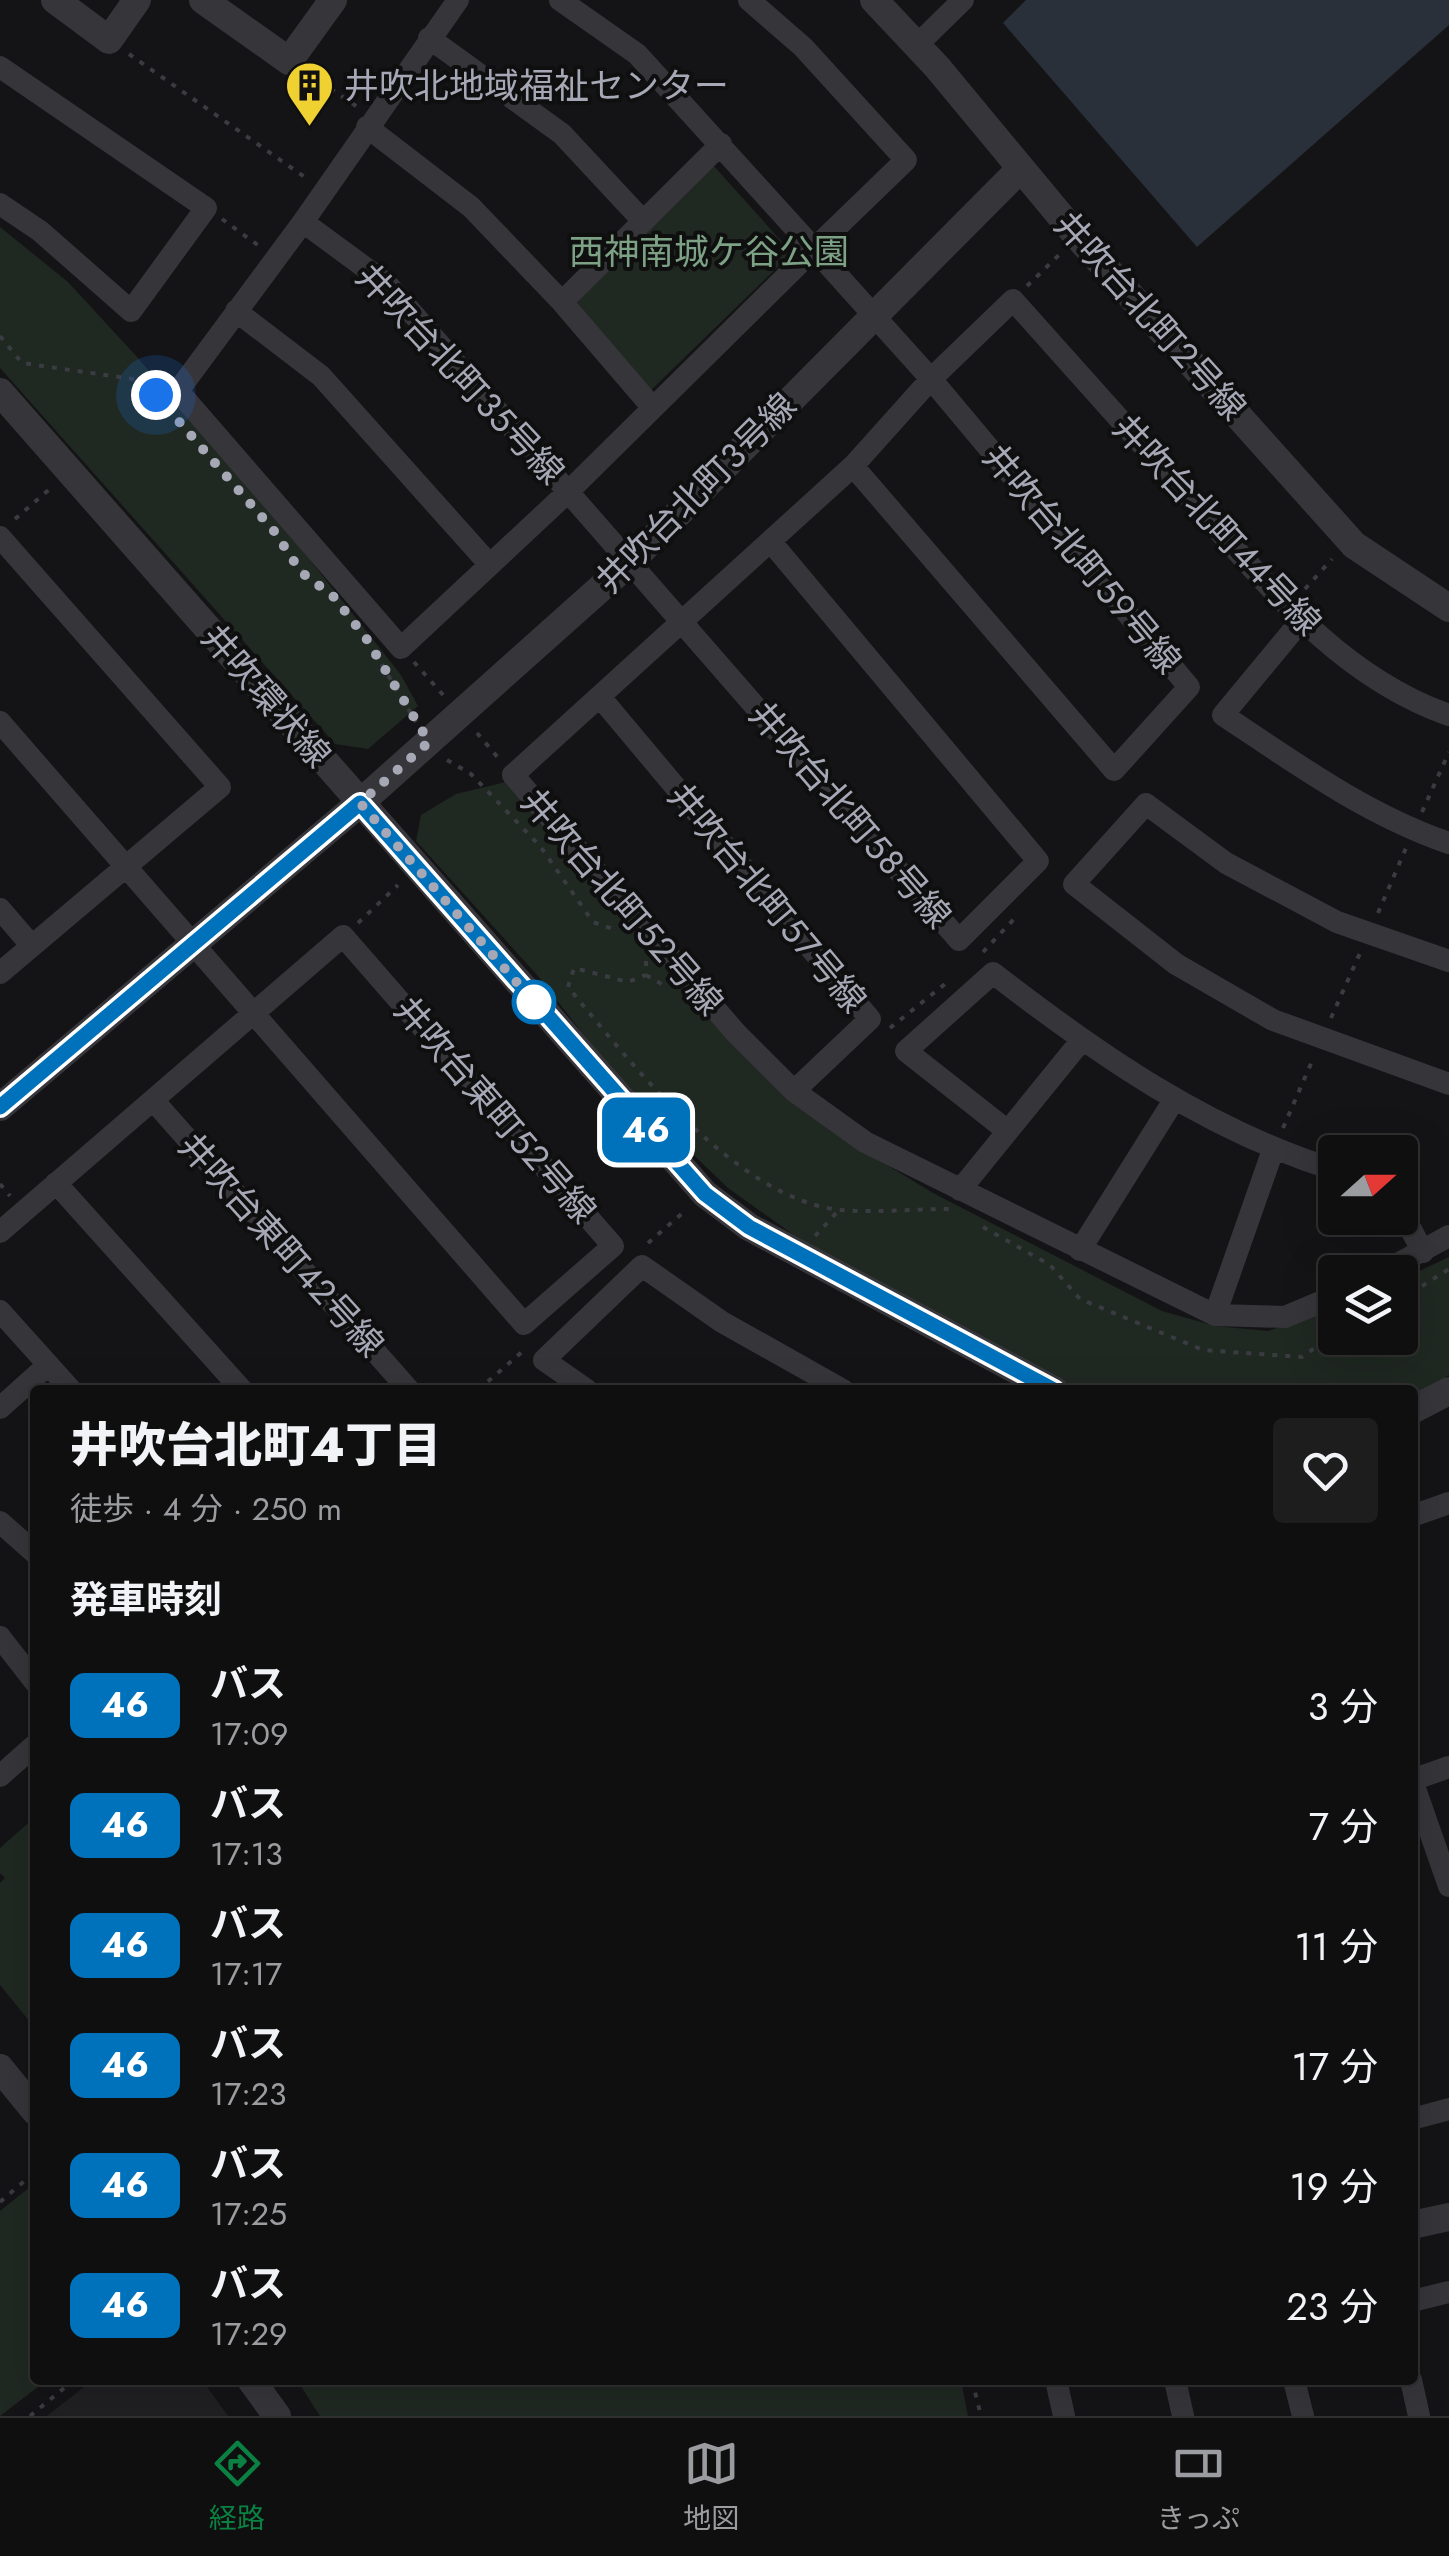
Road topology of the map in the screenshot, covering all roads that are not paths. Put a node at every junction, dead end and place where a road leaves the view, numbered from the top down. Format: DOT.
graph roads {
  1 [pos="55,0"];
  2 [pos="137,0"];
  3 [pos="203,0"];
  4 [pos="333,0"];
  5 [pos="458,0"];
  6 [pos="560,0"];
  7 [pos="749,0"];
  8 [pos="874,0"];
  9 [pos="964,0"];
  10 [pos="429,38"];
  11 [pos="916,45"];
  12 [pos="0,67"];
  13 [pos="370,122"];
  14 [pos="721,144"];
  15 [pos="1020,169"];
  16 [pos="0,204"];
  17 [pos="643,221"];
  18 [pos="304,222"];
  19 [pos="814,249"];
  20 [pos="1013,300"];
  21 [pos="562,302"];
  22 [pos="236,311"];
  23 [pos="874,316"];
  24 [pos="931,379"];
  25 [pos="0,392"];
  26 [pos="654,408"];
  27 [pos="853,466"];
  28 [pos="569,491"];
  29 [pos="6,540"];
  30 [pos="771,542"];
  31 [pos="631,561"];
  32 [pos="490,565"];
  33 [pos="1449,608"];
  34 [pos="1294,615"];
  35 [pos="683,623"];
  36 [pos="600,698"];
  37 [pos="1449,715"];
  38 [pos="0,722"];
  39 [pos="360,803"];
  40 [pos="1449,843"];
  41 [pos="127,866"];
  42 [pos="0,910"];
  43 [pos="31,945"];
  44 [pos="193,946"];
  45 [pos="1449,961"];
  46 [pos="0,973"];
  47 [pos="251,1014"];
  48 [pos="1081,1041"];
  49 [pos="1449,1084"];
  50 [pos="794,1091"];
  51 [pos="152,1100"];
  52 [pos="1174,1100"];
  53 [pos="0,1107"];
  54 [pos="1005,1129"];
  55 [pos="1273,1150"];
  56 [pos="1318,1165"];
  57 [pos="56,1184"];
  58 [pos="960,1190"];
  59 [pos="0,1232"];
  60 [pos="1414,1235"];
  61 [pos="1449,1236"];
  62 [pos="1080,1250"];
  63 [pos="1423,1252"];
  64 [pos="1417,1255"];
  65 [pos="1318,1303"];
  66 [pos="0,1311"];
  67 [pos="1215,1315"];
  68 [pos="48,1365"];
  69 [pos="1019,1383"];
  70 [pos="66,1385"];
  71 [pos="237,1385"];
  72 [pos="405,1385"];
  73 [pos="581,1385"];
  74 [pos="834,1385"];
  75 [pos="1449,1392"];
  76 [pos="1418,1407"];
  77 [pos="0,1408"];
  78 [pos="1449,1504"];
  79 [pos="1418,1514"];
  80 [pos="0,1522"];
  81 [pos="30,1549"];
  82 [pos="0,1637"];
  83 [pos="30,1676"];
  84 [pos="30,1750"];
  85 [pos="1449,1766"];
  86 [pos="0,1776"];
  87 [pos="1418,1778"];
  88 [pos="1418,1795"];
  89 [pos="1449,1886"];
  90 [pos="0,2068"];
  91 [pos="30,2104"];
  92 [pos="1449,2109"];
  93 [pos="1418,2117"];
  94 [pos="1449,2218"];
  95 [pos="1418,2221"];
  96 [pos="1449,2292"];
  97 [pos="1418,2300"];
  98 [pos="255,2385"];
  99 [pos="1057,2385"];
  100 [pos="1176,2385"];
  101 [pos="1295,2385"];
  102 [pos="1412,2385"];
  103 [pos="276,2416"];
  104 [pos="1064,2416"];
  105 [pos="1183,2416"];
  106 [pos="1302,2416"];
  107 [pos="1419,2416"];
  1 -- 2 [label="street"];
  3 -- 4 [label="street"];
  5 -- 10 [label="street"];
  6 -- 14 [label="street, 井吹台北町５９号線"];
  7 -- 19 [label="street"];
  8 -- 11 [label="street, 井吹台北町２号線"];
  9 -- 11 [label="street"];
  10 -- 13 [label="street"];
  10 -- 17 [label="street"];
  11 -- 15 [label="street, 井吹台北町２号線"];
  12 -- 16 [label="street"];
  13 -- 18 [label="street"];
  13 -- 21 [label="street"];
  14 -- 17 [label="street"];
  14 -- 19 [label="street, 井吹台北町５９号線"];
  15 -- 23 [label="street, 井吹台北町３号線"];
  15 -- 33 [label="street, 井吹台北町２号線"];
  17 -- 21 [label="street"];
  18 -- 22 [label="street"];
  18 -- 28 [label="street, 井吹台北町３５号線"];
  19 -- 23 [label="street, 井吹台北町５９号線"];
  19 -- 26 [label="street"];
  20 -- 24 [label="street, 井吹台北町５２号線"];
  20 -- 34 [label="street, 井吹台北町４４号線"];
  21 -- 26 [label="street"];
  22 -- 32 [label="street"];
  22 -- 32 [label="street, 井吹台北町３５号線"];
  23 -- 24 [label="street, 井吹台北町５９号線"];
  23 -- 31 [label="street, 井吹台北町３号線"];
  24 -- 27 [label="street, 井吹台北町５２号線"];
  24 -- 27 [label="street, 井吹台北町５９号線"];
  25 -- 39 [label="street, 井吹環状線"];
  26 -- 28 [label="street"];
  27 -- 30 [label="street, 井吹台北町５２号線"];
  28 -- 31 [label="street, 井吹台北町３５号線"];
  28 -- 32 [label="street, 井吹台北町３５号線"];
  29 -- 41 [label="street"];
  30 -- 35 [label="street, 井吹台北町５２号線"];
  30 -- 35 [label="street, 井吹台北町５８号線"];
  31 -- 35 [label="street, 井吹台北町５８号線"];
  31 -- 39 [label="street, 井吹台北町３号線"];
  34 -- 37 [label="street, 井吹台北町４４号線"];
  34 -- 40 [label="street"];
  35 -- 36 [label="street, 井吹台北町５２号線"];
  36 -- 50 [label="street, 井吹台北町５７号線"];
  36 -- 50 [label="street, 井吹台北町５２号線"];
  38 -- 41 [label="street, 井吹台東町５２号線"];
  39 -- 44 [label="street, 井吹台北町３号線"];
  39 -- 69 [label="street, 井吹環状線"];
  41 -- 43 [label="street"];
  41 -- 44 [label="street, 井吹台東町５２号線"];
  42 -- 43 [label="street"];
  43 -- 46 [label="street"];
  44 -- 47 [label="street, 井吹台東町５２号線"];
  44 -- 53 [label="street, 井吹台北町３号線"];
  45 -- 49 [label="street"];
  47 -- 47 [label="street, 井吹台東町５２号線"];
  47 -- 51 [label="street"];
  48 -- 52 [label="street"];
  48 -- 54 [label="street"];
  48 -- 54 [label="street"];
  50 -- 58 [label="street, 井吹台北町５２号線"];
  51 -- 57 [label="street"];
  51 -- 72 [label="street, 井吹台東町４２号線"];
  52 -- 55 [label="street"];
  52 -- 62 [label="street"];
  54 -- 58 [label="street"];
  55 -- 56 [label="street"];
  55 -- 67 [label="street"];
  57 -- 59 [label="street"];
  57 -- 71 [label="street"];
  58 -- 62 [label="street, 井吹台北町５２号線"];
  60 -- 63 [label="street"];
  61 -- 63 [label="street"];
  62 -- 67 [label="street, 井吹台北町５２号線"];
  63 -- 64 [label="street"];
  65 -- 67 [label="street, 井吹台北町５２号線"];
  66 -- 68 [label="street"];
  68 -- 70 [label="street"];
  68 -- 77 [label="street"];
  73 -- 74 [label="street"];
  75 -- 76 [label="street"];
  78 -- 79 [label="street"];
  80 -- 81 [label="street"];
  82 -- 83 [label="street"];
  84 -- 86 [label="street"];
  85 -- 87 [label="street"];
  88 -- 89 [label="street"];
  90 -- 91 [label="street"];
  92 -- 93 [label="street"];
  94 -- 95 [label="street"];
  96 -- 97 [label="street"];
  98 -- 103 [label="street"];
  99 -- 104 [label="street"];
  100 -- 105 [label="street"];
  101 -- 106 [label="street"];
  102 -- 107 [label="street"];
}
